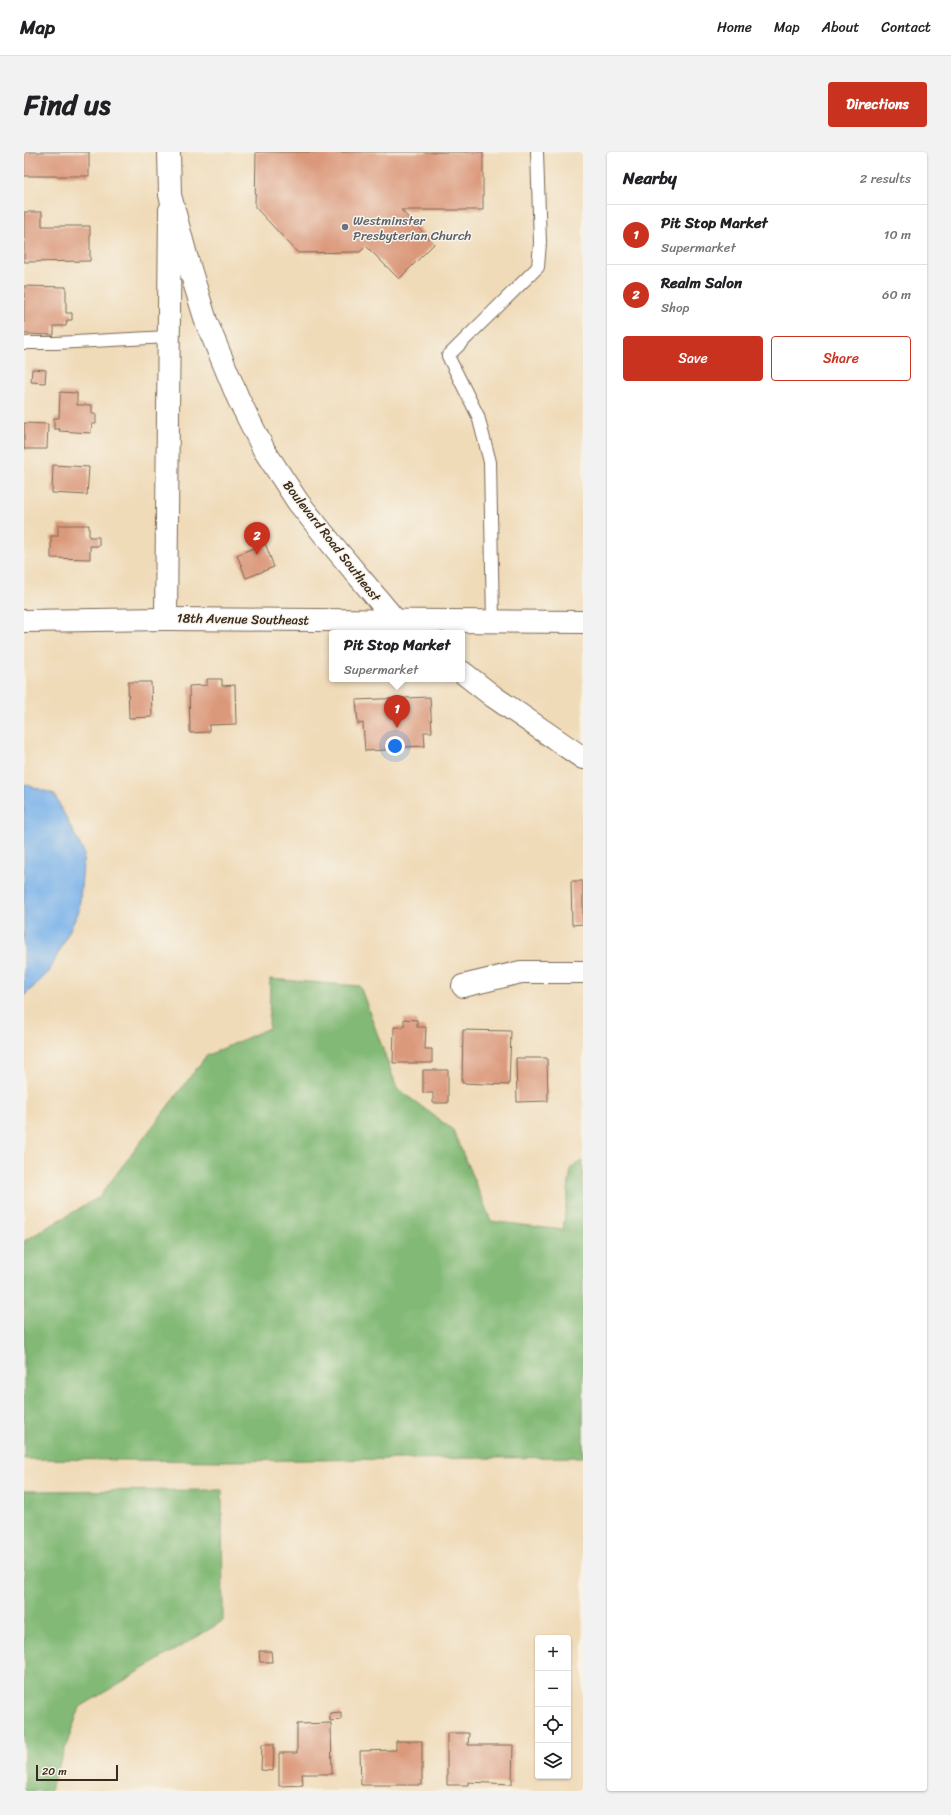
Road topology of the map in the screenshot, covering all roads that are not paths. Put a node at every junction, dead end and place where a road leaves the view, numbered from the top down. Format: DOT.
graph roads {
  1 [pos="169,152"];
  2 [pos="537,152"];
  3 [pos="170,196"];
  4 [pos="168,337"];
  5 [pos="24,343"];
  6 [pos="166,619"];
  7 [pos="24,621"];
  8 [pos="493,622"];
  9 [pos="583,622"];
  10 [pos="404,627"];
  11 [pos="465,674"];
  12 [pos="583,758"];
  13 [pos="583,972"];
  14 [pos="463,986"];
  1 -- 3 [label="street, Boulevard Road Southeast"];
  2 -- 8 [label="lane"];
  3 -- 4 [label="street, Boulevard Road Southeast"];
  3 -- 10 [label="street, Boulevard Road Southeast"];
  4 -- 5 [label="lane"];
  4 -- 6 [label="street, Boulevard Road Southeast"];
  6 -- 7 [label="street, 18th Avenue Southeast"];
  6 -- 10 [label="street, 18th Avenue Southeast"];
  8 -- 9 [label="street, 18th Avenue Southeast"];
  8 -- 10 [label="street, 18th Avenue Southeast"];
  11 -- 12 [label="street"];
  13 -- 14 [label="street"];
}
